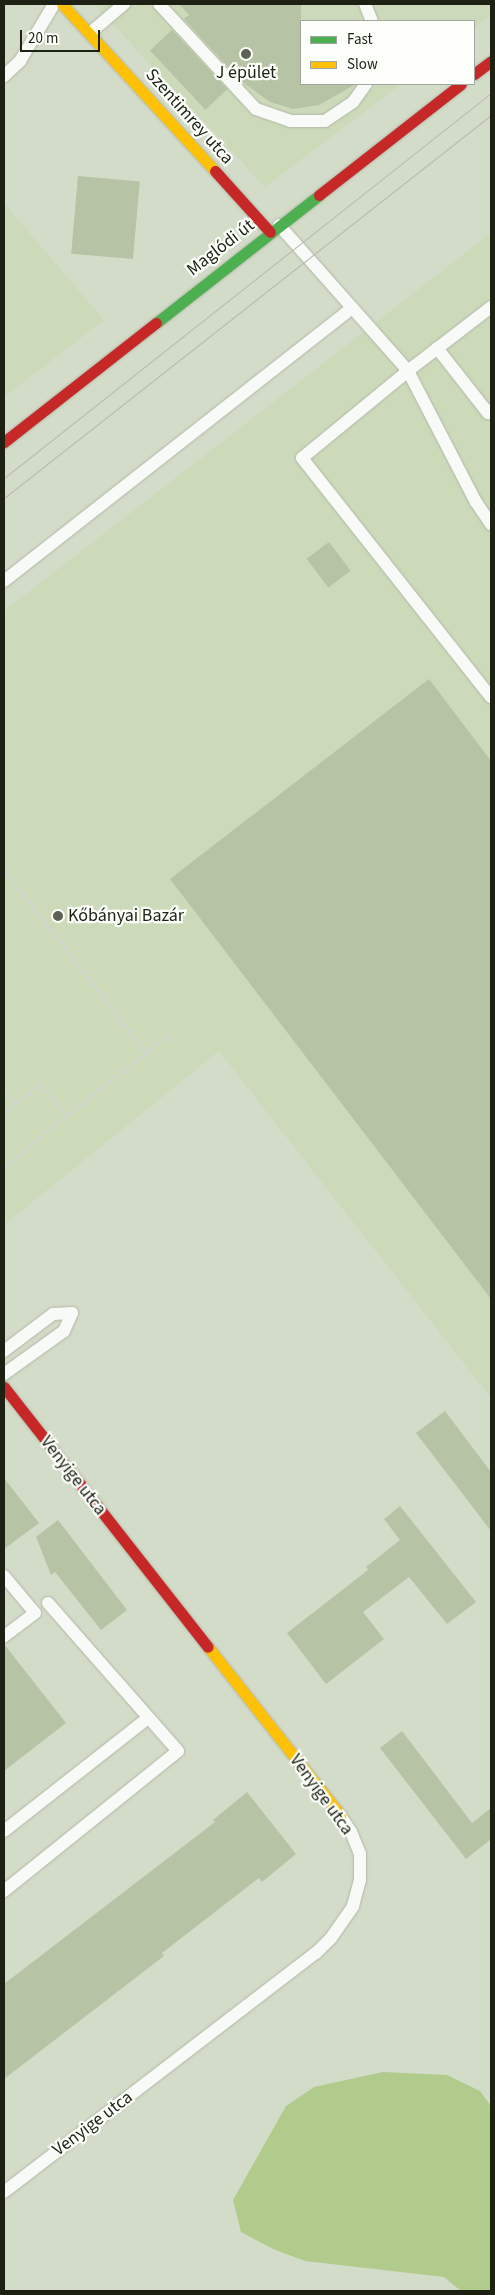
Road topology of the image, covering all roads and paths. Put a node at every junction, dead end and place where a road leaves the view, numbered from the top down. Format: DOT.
graph roads {
  1 [pos="54,4"];
  2 [pos="62,4"];
  3 [pos="124,4"];
  4 [pos="159,4"];
  5 [pos="365,4"];
  6 [pos="372,20"];
  7 [pos="90,33"];
  8 [pos="491,60"];
  9 [pos="475,73"];
  10 [pos="4,76"];
  11 [pos="365,85"];
  12 [pos="460,85"];
  13 [pos="274,229"];
  14 [pos="491,307"];
  15 [pos="352,308"];
  16 [pos="437,348"];
  17 [pos="408,371"];
  18 [pos="491,410"];
  19 [pos="4,442"];
  20 [pos="491,524"];
  21 [pos="4,581"];
  22 [pos="491,696"];
  23 [pos="4,869"];
  24 [pos="168,1035"];
  25 [pos="146,1053"];
  26 [pos="4,1089"];
  27 [pos="16,1104"];
  28 [pos="4,1113"];
  29 [pos="67,1116"];
  30 [pos="4,1167"];
  31 [pos="4,1350"];
  32 [pos="4,1374"];
  33 [pos="4,1388"];
  34 [pos="4,1576"];
  35 [pos="48,1603"];
  36 [pos="4,1636"];
  37 [pos="148,1718"];
  38 [pos="340,1815"];
  39 [pos="4,1831"];
  40 [pos="4,1891"];
  41 [pos="4,2192"];
  1 -- 10 [label="lane"];
  2 -- 7 [label="street, Szentimrey utca"];
  3 -- 7 [label="lane"];
  4 -- 11 [label="lane"];
  5 -- 6 [label="lane"];
  7 -- 13 [label="street, Szentimrey utca"];
  8 -- 9 [label="street"];
  12 -- 13 [label="street, Maglódi út"];
  13 -- 15 [label="lane"];
  13 -- 19 [label="street, Maglódi út"];
  14 -- 16 [label="lane"];
  15 -- 17 [label="lane"];
  15 -- 21 [label="lane"];
  16 -- 17 [label="lane"];
  16 -- 18 [label="lane"];
  17 -- 20 [label="lane"];
  17 -- 22 [label="lane"];
  23 -- 25 [label="path"];
  24 -- 25 [label="path"];
  25 -- 29 [label="path"];
  26 -- 27 [label="path"];
  27 -- 28 [label="path"];
  27 -- 29 [label="path"];
  29 -- 30 [label="path"];
  31 -- 32 [label="lane"];
  33 -- 38 [label="street, Venyige utca"];
  34 -- 36 [label="lane"];
  35 -- 37 [label="lane"];
  37 -- 39 [label="lane"];
  37 -- 40 [label="lane"];
  38 -- 41 [label="lane, Venyige utca"];
}
